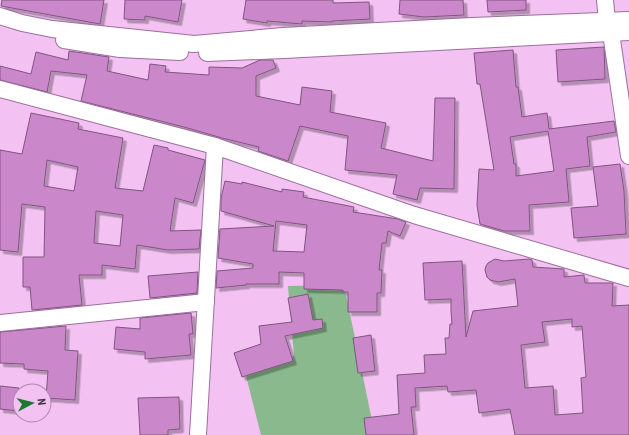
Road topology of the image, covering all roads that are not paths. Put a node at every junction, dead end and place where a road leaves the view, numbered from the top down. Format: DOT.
graph roads {
  1 [pos="605,0"];
  2 [pos="0,16"];
  3 [pos="629,20"];
  4 [pos="0,26"];
  5 [pos="610,27"];
  6 [pos="629,32"];
  7 [pos="0,89"];
  8 [pos="215,146"];
  9 [pos="629,156"];
  10 [pos="629,278"];
  11 [pos="206,302"];
  12 [pos="0,323"];
  13 [pos="198,435"];
  1 -- 5 [label="street"];
  2 -- 5 [label="street"];
  3 -- 5 [label="street"];
  4 -- 5 [label="street"];
  5 -- 6 [label="street"];
  5 -- 9 [label="street"];
  7 -- 8 [label="street"];
  8 -- 10 [label="street"];
  8 -- 11 [label="street"];
  11 -- 12 [label="street"];
  11 -- 13 [label="street"];
}
